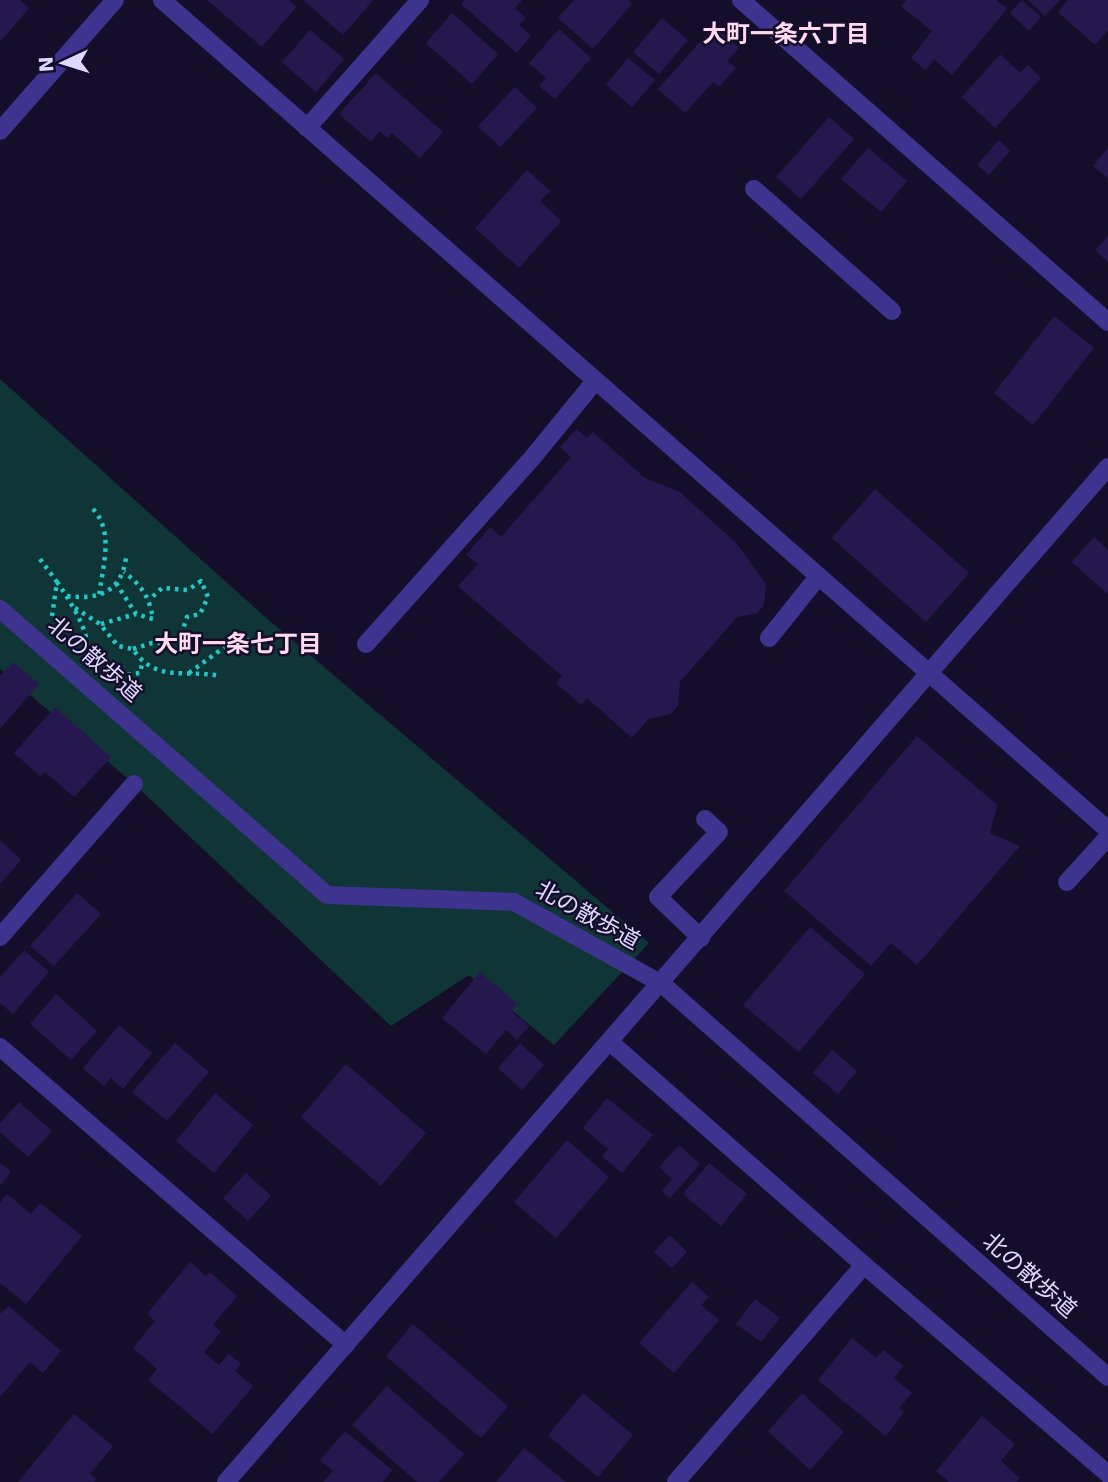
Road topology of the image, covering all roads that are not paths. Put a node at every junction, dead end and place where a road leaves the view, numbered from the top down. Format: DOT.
graph roads {
  1 [pos="115,0"];
  2 [pos="162,0"];
  3 [pos="420,0"];
  4 [pos="741,0"];
  5 [pos="307,128"];
  6 [pos="0,131"];
  7 [pos="754,189"];
  8 [pos="892,311"];
  9 [pos="1108,322"];
  10 [pos="595,382"];
  11 [pos="1108,467"];
  12 [pos="818,577"];
  13 [pos="0,609"];
  14 [pos="769,639"];
  15 [pos="366,644"];
  16 [pos="929,675"];
  17 [pos="134,784"];
  18 [pos="705,819"];
  19 [pos="1108,830"];
  20 [pos="1108,838"];
  21 [pos="1067,882"];
  22 [pos="0,936"];
  23 [pos="701,938"];
  24 [pos="662,984"];
  25 [pos="610,1042"];
  26 [pos="0,1047"];
  27 [pos="864,1265"];
  28 [pos="346,1345"];
  29 [pos="1108,1377"];
  30 [pos="1108,1474"];
  31 [pos="226,1482"];
  32 [pos="676,1482"];
  1 -- 6 [label="street"];
  2 -- 5 [label="street"];
  3 -- 5 [label="street"];
  4 -- 9 [label="street"];
  5 -- 10 [label="street"];
  7 -- 8 [label="street"];
  10 -- 12 [label="street"];
  10 -- 15 [label="street"];
  11 -- 16 [label="street"];
  12 -- 14 [label="street"];
  12 -- 16 [label="street"];
  13 -- 24 [label="street, 北の散歩道"];
  16 -- 19 [label="street"];
  16 -- 23 [label="street"];
  17 -- 22 [label="street"];
  18 -- 23 [label="street"];
  20 -- 21 [label="street"];
  23 -- 24 [label="street"];
  24 -- 25 [label="street"];
  24 -- 29 [label="street, 北の散歩道"];
  25 -- 27 [label="street"];
  25 -- 28 [label="street"];
  26 -- 28 [label="street"];
  27 -- 30 [label="street"];
  27 -- 32 [label="street"];
  28 -- 31 [label="street"];
}
